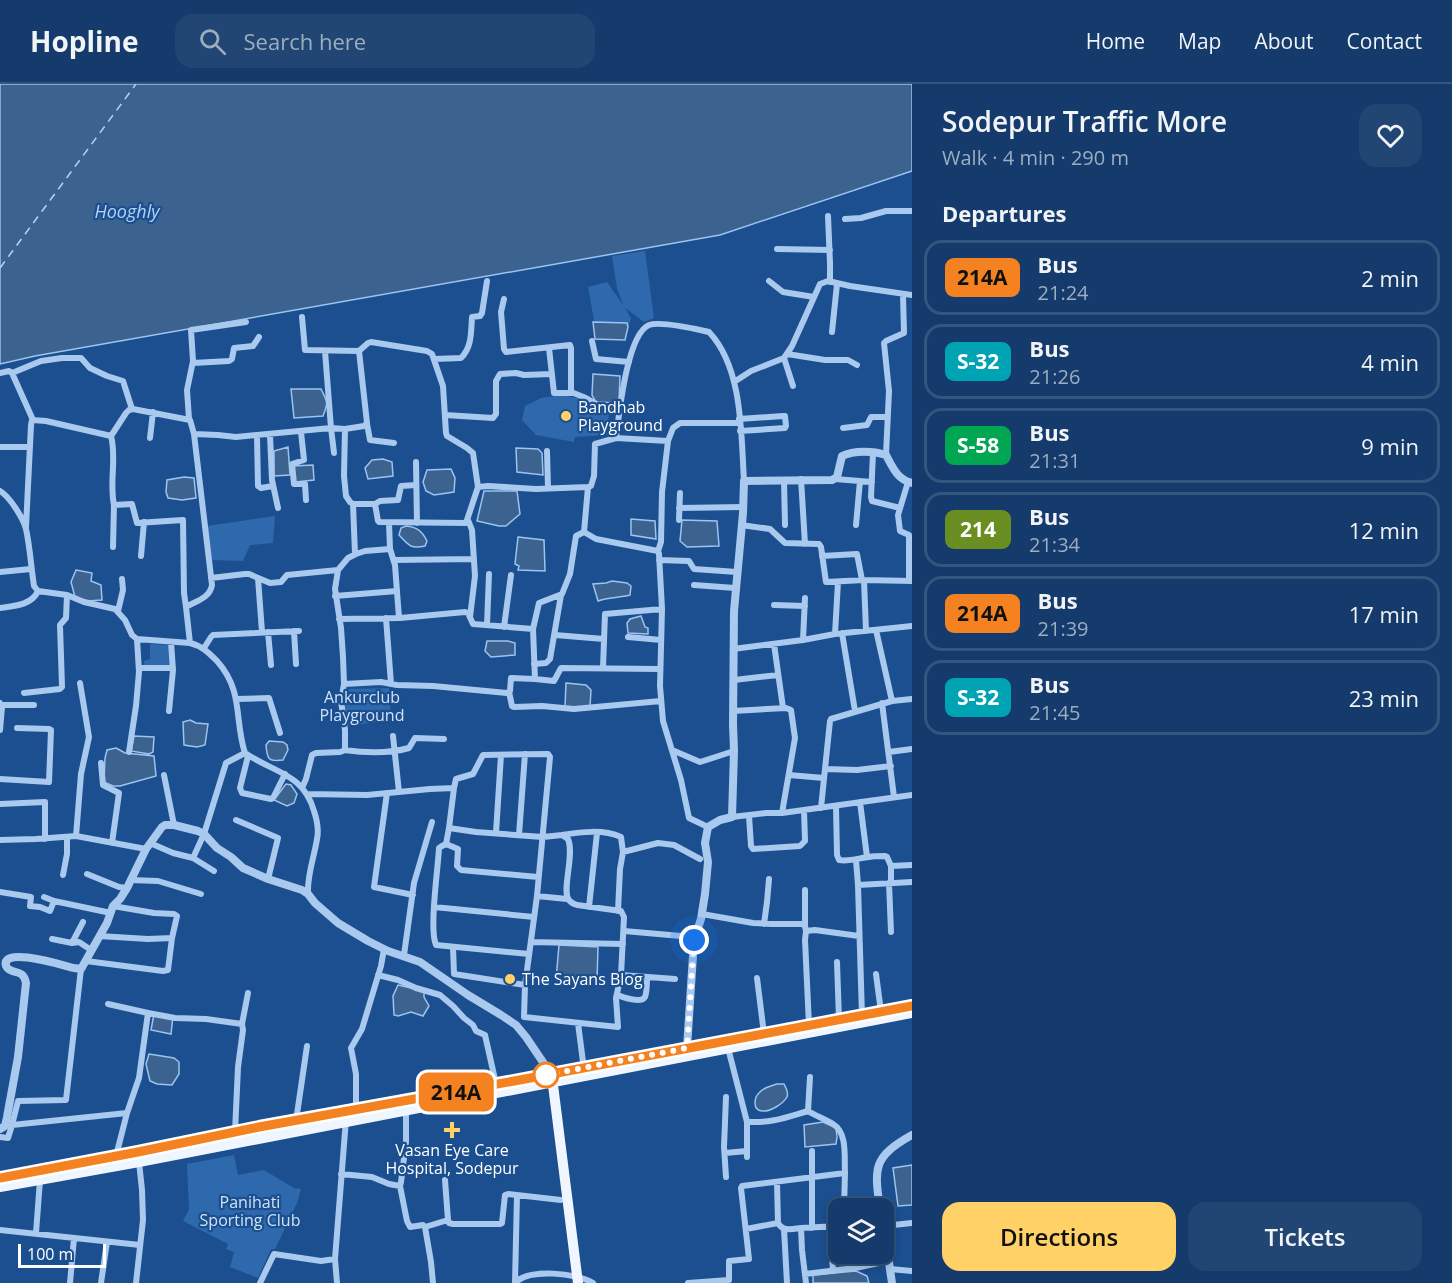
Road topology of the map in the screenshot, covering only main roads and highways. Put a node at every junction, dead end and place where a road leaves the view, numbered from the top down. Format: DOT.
graph roads {
  1 [pos="912,1006"];
  2 [pos="912,1013"];
  3 [pos="585,1072"];
  4 [pos="548,1077"];
  5 [pos="351,1116"];
  6 [pos="0,1178"];
  7 [pos="0,1187"];
  8 [pos="574,1280"];
  1 -- 3 [label="main road"];
  2 -- 3 [label="main road"];
  3 -- 4 [label="main road"];
  4 -- 5 [label="main road"];
  4 -- 5 [label="main road"];
  4 -- 8 [label="main road"];
  4 -- 8 [label="main road"];
  5 -- 6 [label="main road"];
  5 -- 7 [label="main road"];
}
